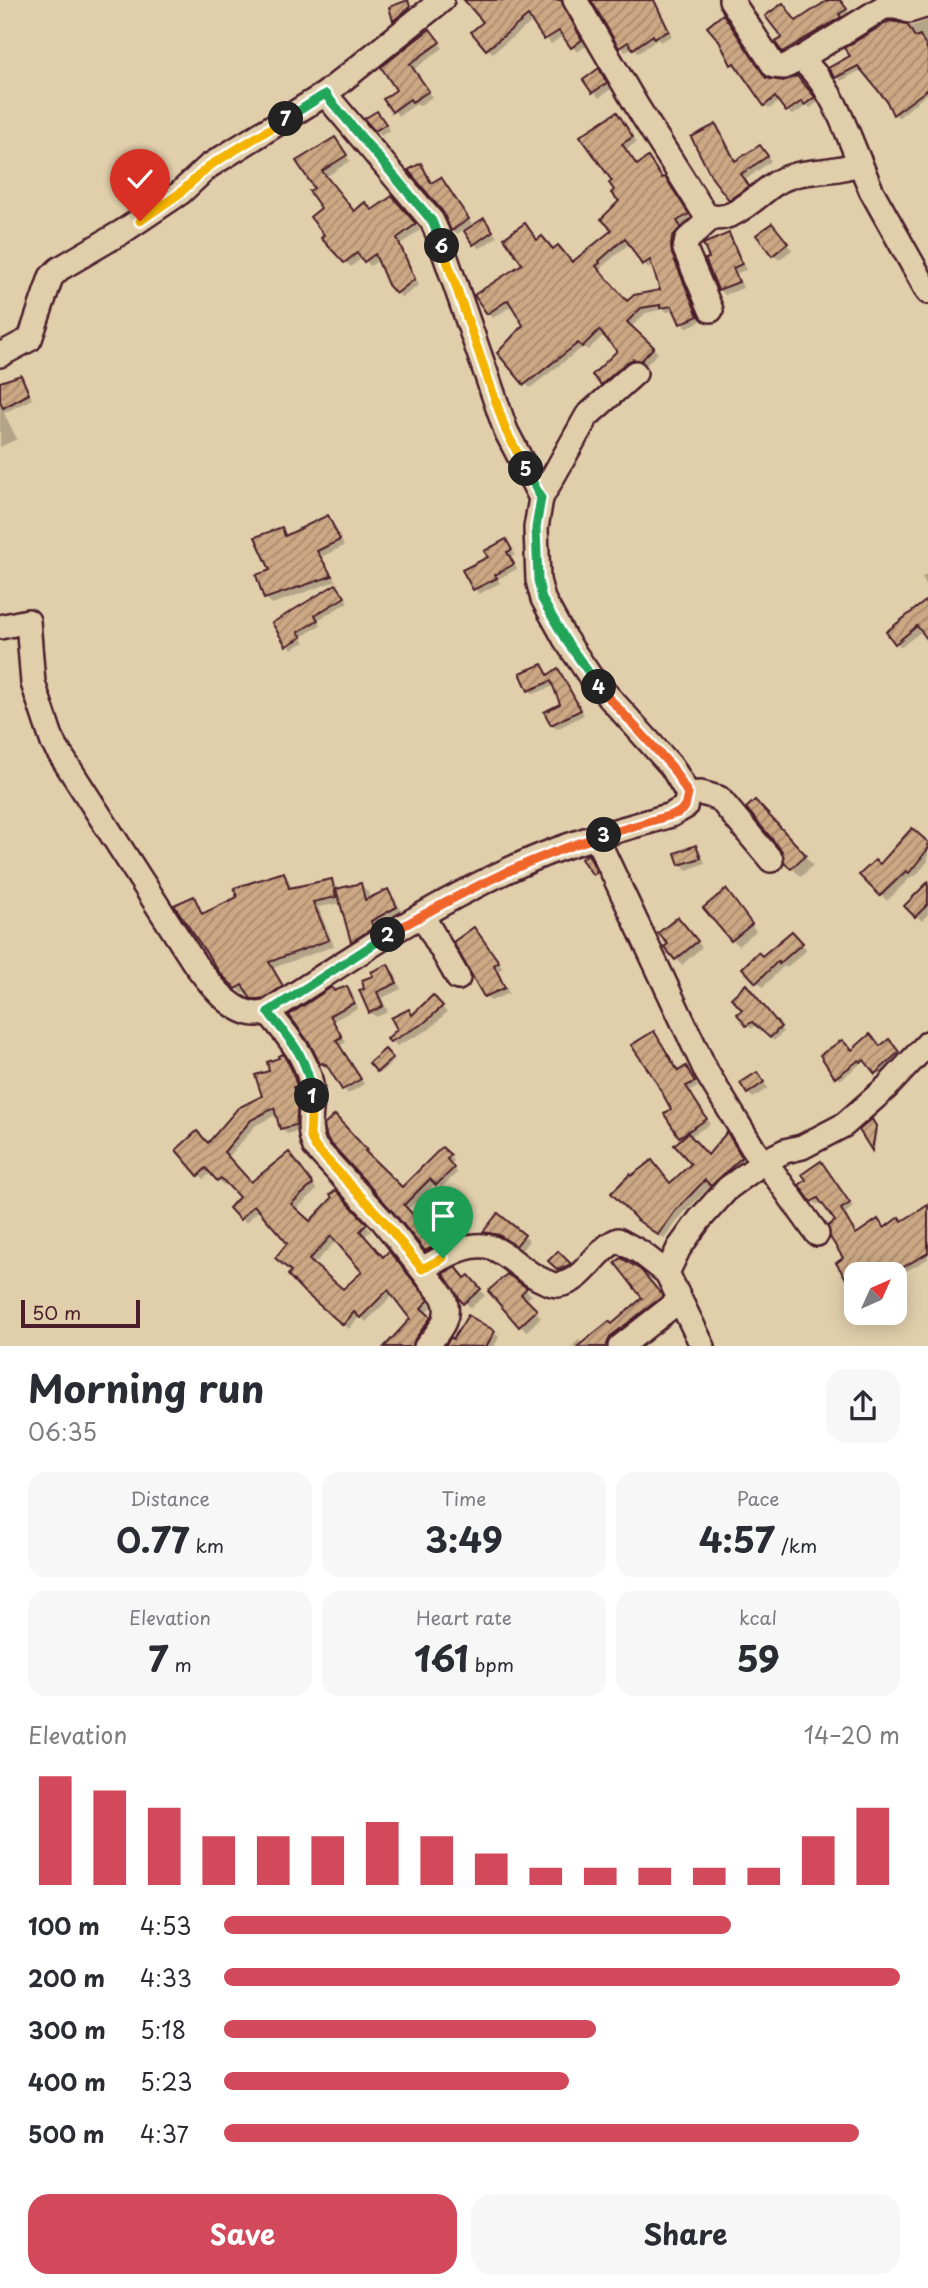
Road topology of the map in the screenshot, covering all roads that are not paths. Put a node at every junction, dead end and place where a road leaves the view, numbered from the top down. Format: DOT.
graph roads {
  1 [pos="442,0"];
  2 [pos="575,0"];
  3 [pos="731,0"];
  4 [pos="928,5"];
  5 [pos="417,9"];
  6 [pos="800,59"];
  7 [pos="325,94"];
  8 [pos="860,163"];
  9 [pos="711,218"];
  10 [pos="928,292"];
  11 [pos="711,310"];
  12 [pos="0,355"];
  13 [pos="635,373"];
  14 [pos="541,498"];
  15 [pos="0,627"];
  16 [pos="688,794"];
  17 [pos="596,837"];
  18 [pos="771,860"];
  19 [pos="422,915"];
  20 [pos="458,978"];
  21 [pos="268,1012"];
  22 [pos="928,1043"];
  23 [pos="764,1162"];
  24 [pos="817,1234"];
  25 [pos="422,1269"];
  26 [pos="667,1273"];
  27 [pos="680,1300"];
  28 [pos="426,1346"];
  29 [pos="620,1346"];
  30 [pos="704,1346"];
  1 -- 5 [label="street"];
  2 -- 9 [label="street"];
  3 -- 6 [label="street"];
  4 -- 6 [label="street"];
  5 -- 7 [label="street"];
  6 -- 8 [label="street"];
  7 -- 12 [label="street"];
  7 -- 14 [label="street"];
  8 -- 9 [label="street"];
  8 -- 10 [label="street"];
  9 -- 11 [label="street"];
  13 -- 14 [label="street"];
  14 -- 16 [label="street"];
  15 -- 21 [label="street"];
  16 -- 17 [label="street"];
  16 -- 18 [label="street"];
  17 -- 19 [label="street"];
  17 -- 23 [label="street"];
  19 -- 20 [label="street"];
  19 -- 21 [label="street"];
  21 -- 25 [label="street"];
  22 -- 23 [label="street"];
  23 -- 24 [label="street"];
  23 -- 26 [label="street"];
  25 -- 26 [label="street"];
  25 -- 28 [label="street"];
  26 -- 27 [label="street"];
  27 -- 29 [label="street"];
  27 -- 30 [label="street"];
}
